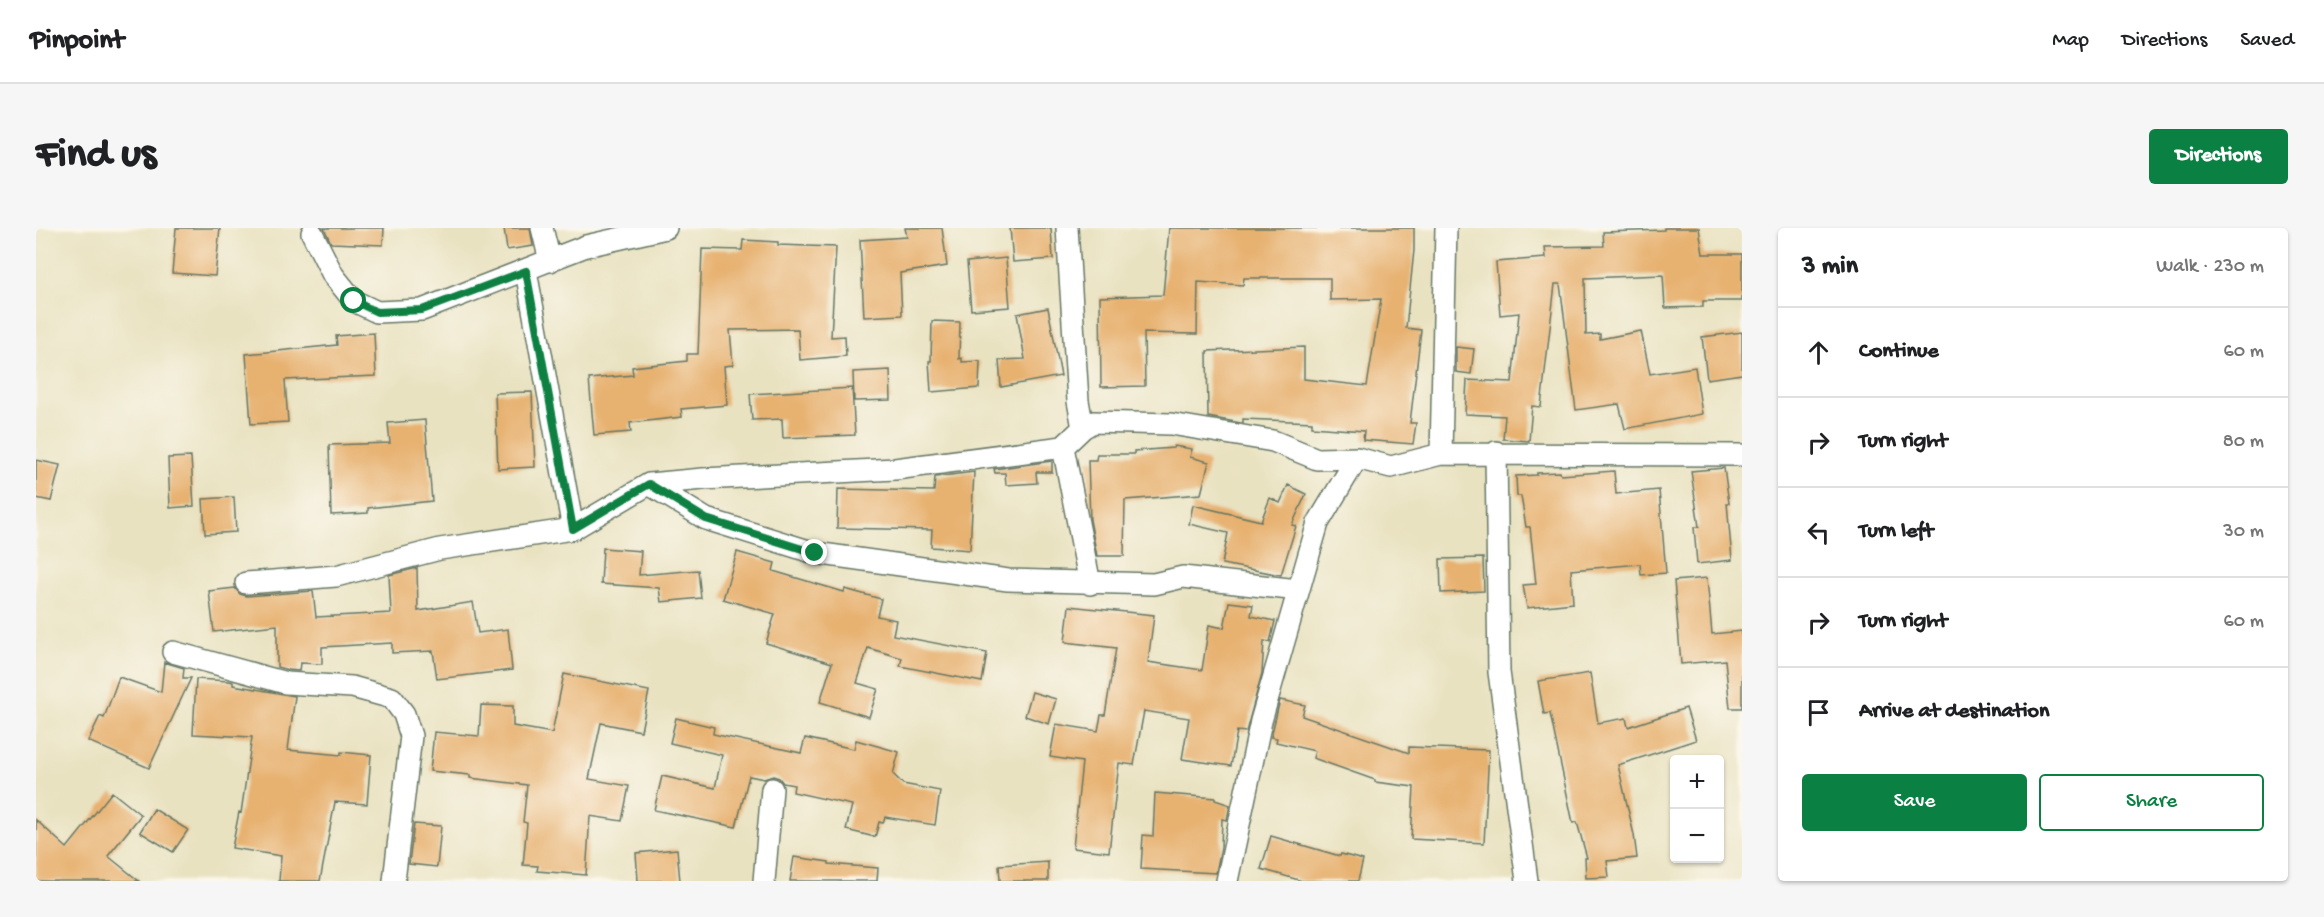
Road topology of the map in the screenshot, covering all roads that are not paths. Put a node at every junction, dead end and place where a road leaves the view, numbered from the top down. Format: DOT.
graph roads {
  1 [pos="542,228"];
  2 [pos="666,228"];
  3 [pos="1067,228"];
  4 [pos="1446,228"];
  5 [pos="312,232"];
  6 [pos="550,261"];
  7 [pos="526,271"];
  8 [pos="1083,428"];
  9 [pos="1063,447"];
  10 [pos="1496,452"];
  11 [pos="1441,454"];
  12 [pos="1742,455"];
  13 [pos="1357,458"];
  14 [pos="649,484"];
  15 [pos="573,529"];
  16 [pos="246,584"];
  17 [pos="1090,584"];
  18 [pos="1298,590"];
  19 [pos="174,652"];
  20 [pos="772,789"];
  21 [pos="394,881"];
  22 [pos="764,881"];
  23 [pos="1227,881"];
  24 [pos="1527,881"];
  1 -- 6 [label="street"];
  2 -- 6 [label="street"];
  3 -- 8 [label="street"];
  4 -- 11 [label="street"];
  5 -- 7 [label="street"];
  6 -- 7 [label="street"];
  7 -- 15 [label="street"];
  8 -- 9 [label="street"];
  8 -- 13 [label="street"];
  9 -- 14 [label="street"];
  9 -- 17 [label="street"];
  10 -- 11 [label="street"];
  10 -- 12 [label="street"];
  10 -- 24 [label="street"];
  11 -- 13 [label="street"];
  13 -- 18 [label="street"];
  14 -- 15 [label="street"];
  14 -- 17 [label="street"];
  15 -- 16 [label="street"];
  17 -- 18 [label="street"];
  18 -- 23 [label="street"];
  19 -- 21 [label="street"];
  20 -- 22 [label="street"];
}
